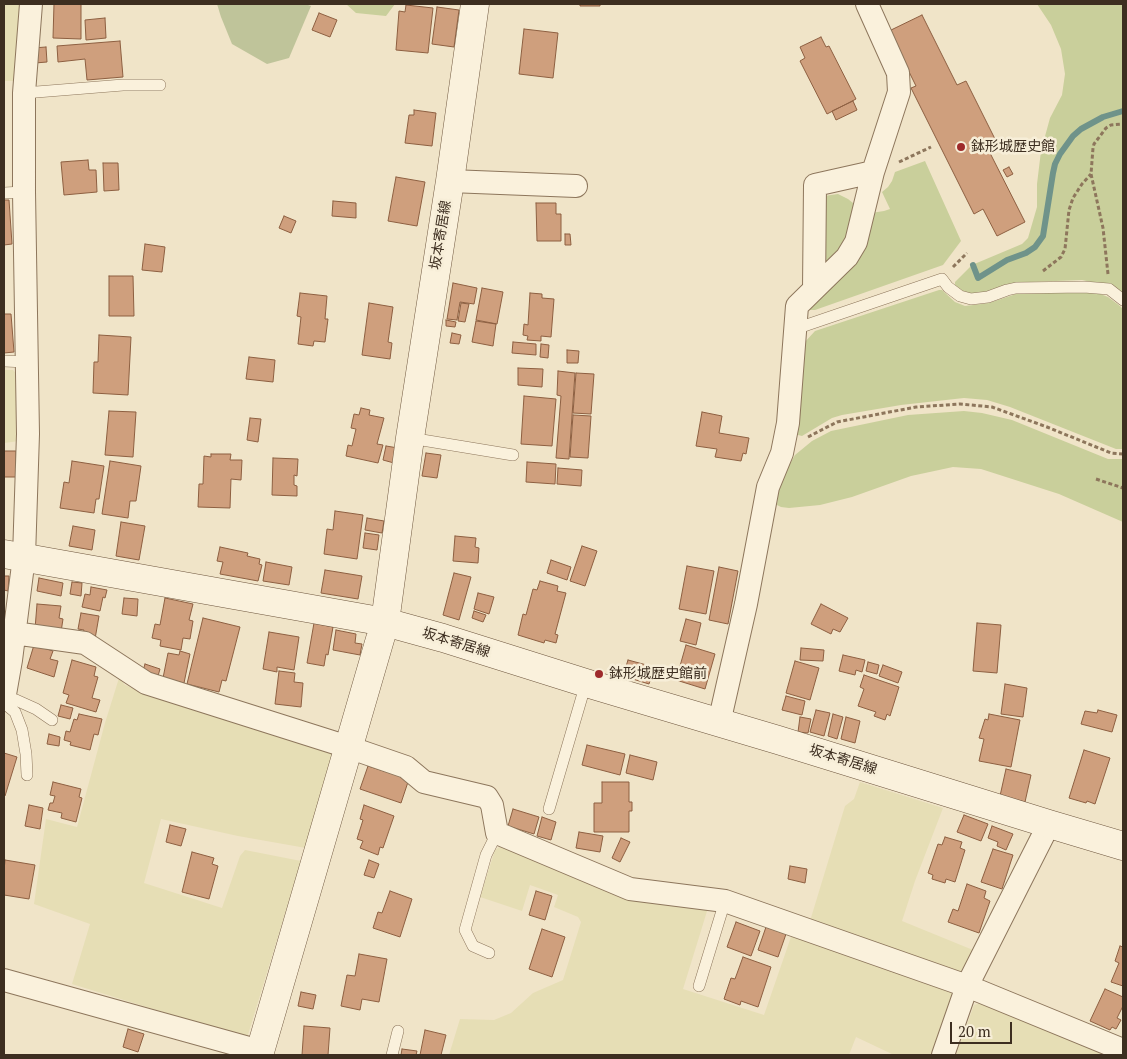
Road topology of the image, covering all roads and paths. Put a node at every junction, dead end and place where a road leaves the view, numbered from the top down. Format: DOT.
graph roads {
  1 [pos="31,4"];
  2 [pos="475,4"];
  3 [pos="867,4"];
  4 [pos="160,85"];
  5 [pos="24,93"];
  6 [pos="1123,124"];
  7 [pos="932,147"];
  8 [pos="894,165"];
  9 [pos="872,172"];
  10 [pos="1091,174"];
  11 [pos="450,181"];
  12 [pos="576,186"];
  13 [pos="14,192"];
  14 [pos="1019,288"];
  15 [pos="814,289"];
  16 [pos="1109,289"];
  17 [pos="1123,300"];
  18 [pos="795,329"];
  19 [pos="4,361"];
  20 [pos="27,362"];
  21 [pos="410,438"];
  22 [pos="513,454"];
  23 [pos="782,454"];
  24 [pos="1123,454"];
  25 [pos="1096,478"];
  26 [pos="1123,488"];
  27 [pos="14,556"];
  28 [pos="385,622"];
  29 [pos="14,633"];
  30 [pos="586,683"];
  31 [pos="4,700"];
  32 [pos="52,720"];
  33 [pos="719,723"];
  34 [pos="348,747"];
  35 [pos="27,774"];
  36 [pos="549,809"];
  37 [pos="1049,824"];
  38 [pos="497,833"];
  39 [pos="1123,846"];
  40 [pos="725,901"];
  41 [pos="489,953"];
  42 [pos="4,980"];
  43 [pos="699,986"];
  44 [pos="967,986"];
  45 [pos="398,1031"];
  46 [pos="1123,1050"];
  47 [pos="260,1053"];
  48 [pos="392,1055"];
  49 [pos="943,1055"];
  1 -- 5 [label="street"];
  2 -- 11 [label="main road, 坂本寄居線"];
  3 -- 9 [label="street"];
  4 -- 5 [label="lane"];
  5 -- 13 [label="street"];
  6 -- 10 [label="path"];
  7 -- 8 [label="path"];
  9 -- 15 [label="street"];
  9 -- 15 [label="street"];
  10 -- 14 [label="path"];
  10 -- 16 [label="path"];
  11 -- 12 [label="street"];
  11 -- 21 [label="main road, 坂本寄居線"];
  13 -- 20 [label="street"];
  14 -- 16 [label="lane"];
  14 -- 18 [label="lane"];
  15 -- 18 [label="street"];
  16 -- 17 [label="lane"];
  18 -- 23 [label="street"];
  19 -- 20 [label="lane"];
  20 -- 27 [label="street"];
  21 -- 22 [label="lane"];
  21 -- 28 [label="main road, 坂本寄居線"];
  23 -- 24 [label="path"];
  23 -- 33 [label="street"];
  25 -- 26 [label="path"];
  27 -- 28 [label="main road"];
  27 -- 29 [label="street"];
  28 -- 30 [label="main road, 坂本寄居線"];
  28 -- 34 [label="main road"];
  29 -- 31 [label="street"];
  29 -- 34 [label="street"];
  30 -- 33 [label="main road, 坂本寄居線"];
  30 -- 36 [label="lane"];
  31 -- 32 [label="lane"];
  31 -- 35 [label="lane"];
  33 -- 37 [label="main road, 坂本寄居線"];
  34 -- 38 [label="street"];
  34 -- 47 [label="main road"];
  37 -- 39 [label="main road, 坂本寄居線"];
  37 -- 44 [label="street"];
  38 -- 40 [label="street"];
  38 -- 41 [label="lane"];
  40 -- 43 [label="lane"];
  40 -- 44 [label="street"];
  42 -- 47 [label="street"];
  44 -- 46 [label="street"];
  44 -- 49 [label="street"];
  45 -- 48 [label="lane"];
}
